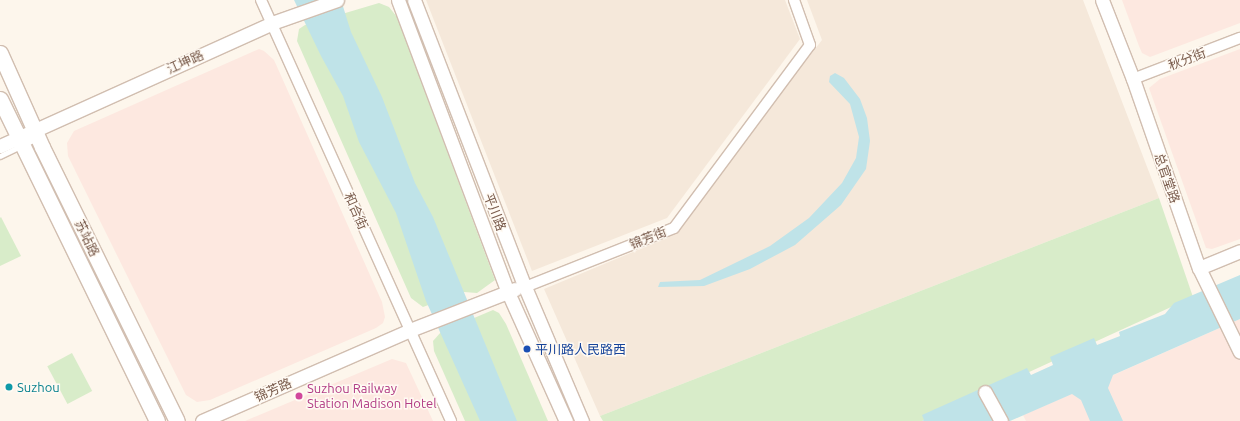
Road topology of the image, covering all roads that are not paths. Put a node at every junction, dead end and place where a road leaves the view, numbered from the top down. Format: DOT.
graph roads {
  1 [pos="261,0"];
  2 [pos="337,0"];
  3 [pos="398,0"];
  4 [pos="414,0"];
  5 [pos="794,0"];
  6 [pos="1102,0"];
  7 [pos="272,23"];
  8 [pos="1240,38"];
  9 [pos="0,53"];
  10 [pos="1133,79"];
  11 [pos="0,99"];
  12 [pos="36,133"];
  13 [pos="20,142"];
  14 [pos="0,146"];
  15 [pos="0,156"];
  16 [pos="1240,252"];
  17 [pos="1199,268"];
  18 [pos="524,287"];
  19 [pos="507,290"];
  20 [pos="410,330"];
  21 [pos="1238,348"];
  22 [pos="985,392"];
  23 [pos="157,421"];
  24 [pos="177,421"];
  25 [pos="202,421"];
  26 [pos="451,421"];
  27 [pos="566,421"];
  28 [pos="582,421"];
  29 [pos="1001,421"];
  1 -- 7 [label="street, 和合街"];
  2 -- 7 [label="street, 江坤路"];
  3 -- 19 [label="street, 平川路"];
  4 -- 18 [label="street, 平川路"];
  5 -- 18 [label="street, 锦芳街"];
  6 -- 10 [label="street, 总官堂路"];
  7 -- 12 [label="street, 江坤路"];
  7 -- 20 [label="street, 和合街"];
  8 -- 10 [label="street, 秋分街"];
  9 -- 12 [label="main road, 苏站路"];
  10 -- 17 [label="street, 总官堂路"];
  11 -- 13 [label="main road, 苏站路"];
  12 -- 13 [label="street, 江坤路"];
  12 -- 24 [label="main road, 苏站路"];
  13 -- 14 [label="street, 江坤路"];
  13 -- 15 [label="lane"];
  13 -- 23 [label="main road, 苏站路"];
  16 -- 17 [label="street"];
  17 -- 21 [label="street, 总官堂路"];
  18 -- 19 [label="street, 锦芳街"];
  18 -- 28 [label="street, 平川路"];
  19 -- 20 [label="street, 锦芳街"];
  19 -- 27 [label="street, 平川路"];
  20 -- 25 [label="street, 锦芳路"];
  20 -- 26 [label="street, 和合街"];
  22 -- 29 [label="street"];
}
